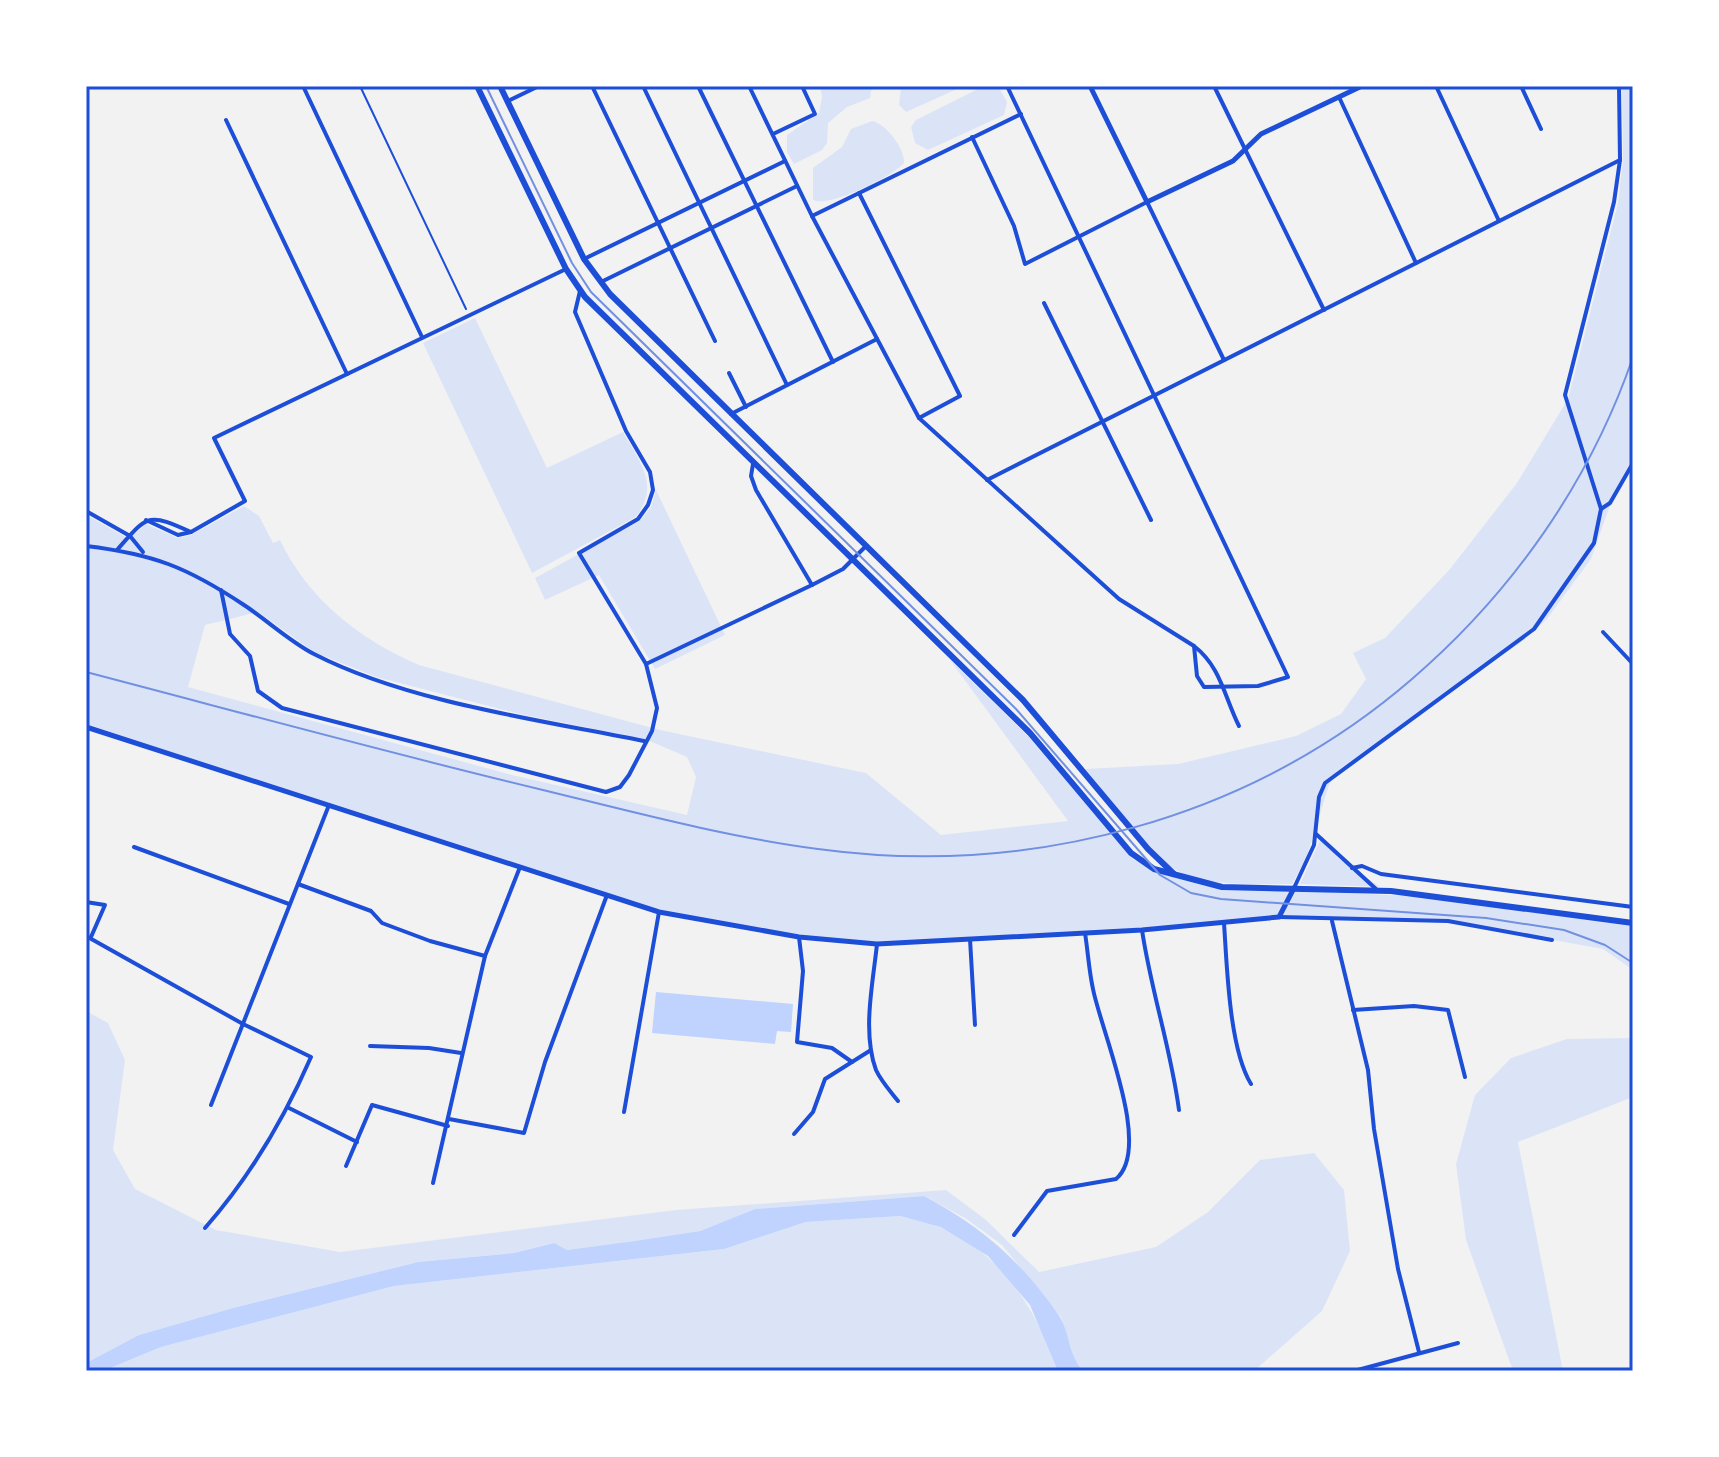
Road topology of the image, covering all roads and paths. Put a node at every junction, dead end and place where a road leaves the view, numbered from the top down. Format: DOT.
graph roads {
  1 [pos="303,86"];
  2 [pos="360,86"];
  3 [pos="477,86"];
  4 [pos="500,86"];
  5 [pos="539,86"];
  6 [pos="592,86"];
  7 [pos="643,86"];
  8 [pos="698,86"];
  9 [pos="749,86"];
  10 [pos="802,86"];
  11 [pos="1007,86"];
  12 [pos="1090,86"];
  13 [pos="1214,86"];
  14 [pos="1362,86"];
  15 [pos="1436,86"];
  16 [pos="1521,86"];
  17 [pos="1619,86"];
  18 [pos="1339,97"];
  19 [pos="508,101"];
  20 [pos="1021,114"];
  21 [pos="226,120"];
  22 [pos="1541,129"];
  23 [pos="772,134"];
  24 [pos="972,137"];
  25 [pos="1244,148"];
  26 [pos="1620,160"];
  27 [pos="785,161"];
  28 [pos="744,181"];
  29 [pos="797,186"];
  30 [pos="859,193"];
  31 [pos="1147,202"];
  32 [pos="699,203"];
  33 [pos="757,206"];
  34 [pos="812,216"];
  35 [pos="1499,221"];
  36 [pos="659,223"];
  37 [pos="712,228"];
  38 [pos="1078,238"];
  39 [pos="671,248"];
  40 [pos="584,259"];
  41 [pos="1416,263"];
  42 [pos="566,269"];
  43 [pos="600,282"];
  44 [pos="580,291"];
  45 [pos="1044,303"];
  46 [pos="1324,310"];
  47 [pos="469,316"];
  48 [pos="423,338"];
  49 [pos="877,339"];
  50 [pos="715,341"];
  51 [pos="1224,360"];
  52 [pos="833,362"];
  53 [pos="729,373"];
  54 [pos="347,374"];
  55 [pos="787,385"];
  56 [pos="1156,394"];
  57 [pos="746,407"];
  58 [pos="731,414"];
  59 [pos="919,418"];
  60 [pos="1102,422"];
  61 [pos="714,423"];
  62 [pos="753,462"];
  63 [pos="1633,463"];
  64 [pos="987,480"];
  65 [pos="1601,509"];
  66 [pos="86,511"];
  67 [pos="1151,520"];
  68 [pos="130,536"];
  69 [pos="86,546"];
  70 [pos="866,546"];
  71 [pos="117,550"];
  72 [pos="144,554"];
  73 [pos="853,560"];
  74 [pos="812,585"];
  75 [pos="221,590"];
  76 [pos="1603,632"];
  77 [pos="1194,646"];
  78 [pos="646,664"];
  79 [pos="1633,664"];
  80 [pos="1223,686"];
  81 [pos="1239,726"];
  82 [pos="86,727"];
  83 [pos="644,741"];
  84 [pos="329,805"];
  85 [pos="1316,834"];
  86 [pos="134,847"];
  87 [pos="520,867"];
  88 [pos="1352,868"];
  89 [pos="1177,876"];
  90 [pos="298,884"];
  91 [pos="1294,888"];
  92 [pos="1377,890"];
  93 [pos="607,895"];
  94 [pos="86,902"];
  95 [pos="290,905"];
  96 [pos="1633,907"];
  97 [pos="659,912"];
  98 [pos="1279,917"];
  99 [pos="1332,921"];
  100 [pos="1224,923"];
  101 [pos="1633,923"];
  102 [pos="1142,930"];
  103 [pos="1085,933"];
  104 [pos="89,936"];
  105 [pos="799,937"];
  106 [pos="970,939"];
  107 [pos="1552,940"];
  108 [pos="877,944"];
  109 [pos="485,956"];
  110 [pos="1353,1010"];
  111 [pos="243,1024"];
  112 [pos="975,1025"];
  113 [pos="370,1046"];
  114 [pos="871,1050"];
  115 [pos="461,1053"];
  116 [pos="852,1062"];
  117 [pos="1465,1077"];
  118 [pos="1251,1084"];
  119 [pos="898,1101"];
  120 [pos="211,1105"];
  121 [pos="289,1108"];
  122 [pos="1179,1110"];
  123 [pos="624,1112"];
  124 [pos="449,1123"];
  125 [pos="794,1134"];
  126 [pos="357,1142"];
  127 [pos="346,1166"];
  128 [pos="433,1183"];
  129 [pos="205,1228"];
  130 [pos="1014,1235"];
  131 [pos="1458,1343"];
  132 [pos="1419,1352"];
  133 [pos="1354,1371"];
  1 -- 48 [label="street"];
  2 -- 47 [label="path"];
  3 -- 42 [label="main road"];
  4 -- 19 [label="main road"];
  5 -- 19 [label="street"];
  6 -- 36 [label="street"];
  7 -- 32 [label="street"];
  8 -- 28 [label="street"];
  9 -- 23 [label="street"];
  10 -- 23 [label="street"];
  11 -- 20 [label="street"];
  12 -- 31 [label="street"];
  13 -- 25 [label="street"];
  14 -- 18 [label="street"];
  15 -- 35 [label="street"];
  16 -- 22 [label="street"];
  17 -- 26 [label="street"];
  18 -- 25 [label="street"];
  18 -- 41 [label="street"];
  19 -- 40 [label="main road"];
  20 -- 24 [label="street"];
  20 -- 38 [label="street"];
  21 -- 54 [label="street"];
  23 -- 27 [label="street"];
  24 -- 30 [label="street"];
  24 -- 38 [label="street"];
  25 -- 31 [label="street"];
  25 -- 46 [label="street"];
  26 -- 35 [label="street"];
  26 -- 65 [label="street"];
  27 -- 28 [label="street"];
  27 -- 29 [label="street"];
  28 -- 32 [label="street"];
  28 -- 33 [label="street"];
  29 -- 33 [label="street"];
  29 -- 34 [label="street"];
  30 -- 34 [label="street"];
  30 -- 59 [label="street"];
  31 -- 38 [label="street"];
  31 -- 51 [label="street"];
  32 -- 36 [label="street"];
  32 -- 37 [label="street"];
  33 -- 37 [label="street"];
  33 -- 52 [label="street"];
  34 -- 49 [label="street"];
  35 -- 41 [label="street"];
  36 -- 39 [label="street"];
  36 -- 40 [label="street"];
  37 -- 39 [label="street"];
  37 -- 55 [label="street"];
  38 -- 56 [label="street"];
  39 -- 43 [label="street"];
  39 -- 50 [label="street"];
  40 -- 43 [label="main road"];
  41 -- 46 [label="street"];
  42 -- 44 [label="main road"];
  42 -- 47 [label="street"];
  43 -- 58 [label="main road"];
  44 -- 61 [label="main road"];
  44 -- 78 [label="street"];
  45 -- 60 [label="street"];
  46 -- 51 [label="street"];
  47 -- 48 [label="street"];
  48 -- 54 [label="street"];
  49 -- 52 [label="street"];
  49 -- 59 [label="street"];
  51 -- 56 [label="street"];
  52 -- 55 [label="street"];
  53 -- 57 [label="street"];
  54 -- 68 [label="street"];
  55 -- 57 [label="street"];
  56 -- 60 [label="street"];
  56 -- 80 [label="street"];
  57 -- 58 [label="street"];
  58 -- 61 [label="main road"];
  58 -- 70 [label="main road"];
  59 -- 64 [label="street"];
  60 -- 64 [label="street"];
  60 -- 67 [label="street"];
  61 -- 62 [label="main road"];
  62 -- 73 [label="main road"];
  62 -- 74 [label="street"];
  63 -- 65 [label="street"];
  64 -- 77 [label="street"];
  65 -- 85 [label="street"];
  66 -- 68 [label="street"];
  68 -- 71 [label="street"];
  68 -- 72 [label="street"];
  69 -- 71 [label="street"];
  70 -- 73 [label="street"];
  70 -- 89 [label="main road"];
  71 -- 72 [label="street"];
  72 -- 75 [label="street"];
  73 -- 74 [label="street"];
  73 -- 89 [label="main road"];
  74 -- 78 [label="street"];
  75 -- 83 [label="street"];
  75 -- 83 [label="street"];
  76 -- 79 [label="street"];
  77 -- 80 [label="street"];
  77 -- 80 [label="street"];
  78 -- 83 [label="street"];
  80 -- 81 [label="street"];
  82 -- 84 [label="street"];
  84 -- 87 [label="street"];
  84 -- 90 [label="street"];
  85 -- 88 [label="street"];
  85 -- 91 [label="street"];
  86 -- 95 [label="street"];
  87 -- 93 [label="street"];
  87 -- 109 [label="street"];
  88 -- 92 [label="street"];
  88 -- 96 [label="street"];
  89 -- 91 [label="main road"];
  90 -- 95 [label="street"];
  90 -- 109 [label="street"];
  91 -- 92 [label="main road"];
  91 -- 98 [label="street"];
  92 -- 101 [label="main road"];
  93 -- 97 [label="street"];
  93 -- 124 [label="street"];
  94 -- 104 [label="street"];
  95 -- 111 [label="street"];
  97 -- 105 [label="street"];
  97 -- 123 [label="street"];
  98 -- 99 [label="street"];
  98 -- 100 [label="street"];
  99 -- 107 [label="street"];
  99 -- 110 [label="street"];
  100 -- 102 [label="street"];
  100 -- 118 [label="street"];
  102 -- 103 [label="street"];
  102 -- 122 [label="street"];
  103 -- 106 [label="street"];
  103 -- 130 [label="street"];
  104 -- 111 [label="street"];
  105 -- 108 [label="street"];
  105 -- 116 [label="street"];
  106 -- 108 [label="street"];
  106 -- 112 [label="street"];
  108 -- 114 [label="street"];
  109 -- 115 [label="street"];
  110 -- 117 [label="street"];
  110 -- 132 [label="street"];
  111 -- 120 [label="street"];
  111 -- 121 [label="street"];
  113 -- 115 [label="street"];
  114 -- 116 [label="street"];
  114 -- 119 [label="street"];
  115 -- 124 [label="street"];
  116 -- 125 [label="street"];
  121 -- 126 [label="street"];
  121 -- 129 [label="street"];
  124 -- 126 [label="street"];
  124 -- 128 [label="street"];
  126 -- 127 [label="street"];
  131 -- 132 [label="street"];
  132 -- 133 [label="street"];
}
